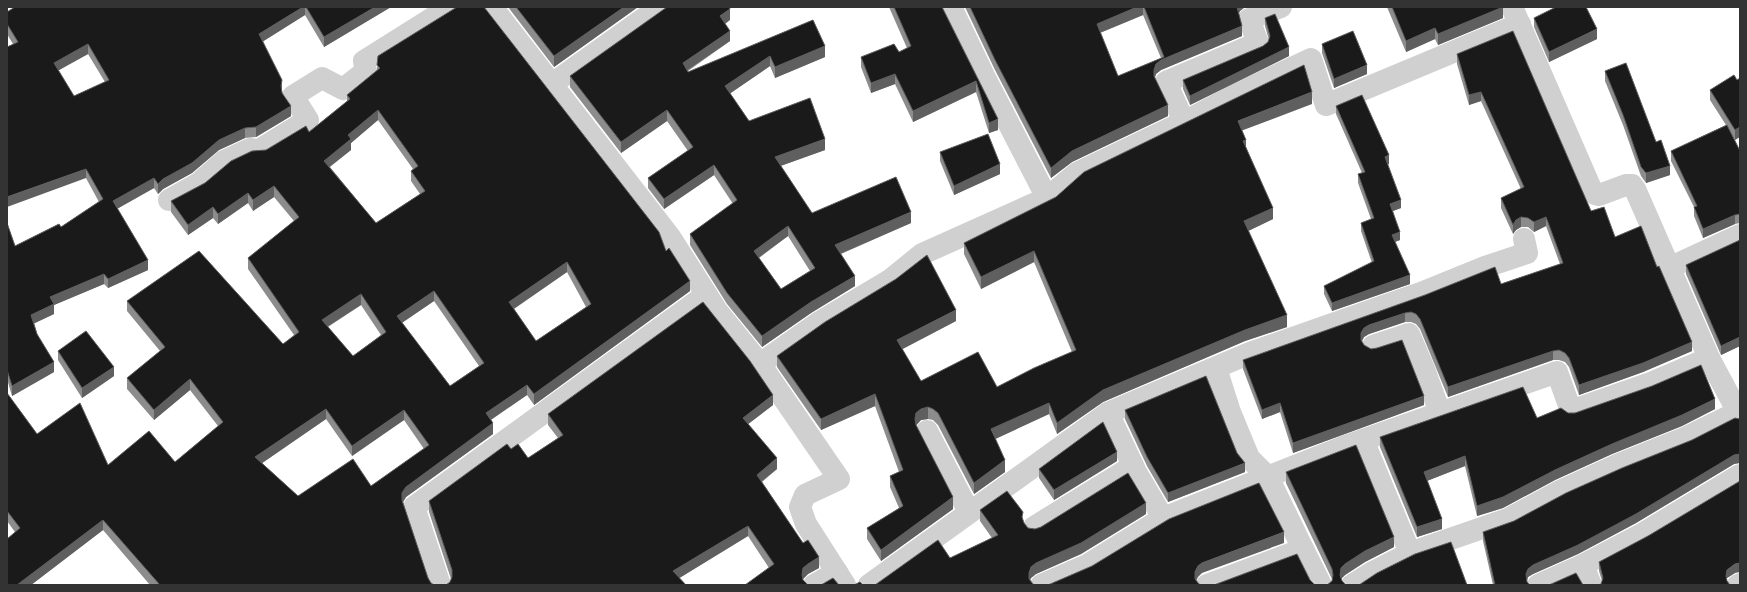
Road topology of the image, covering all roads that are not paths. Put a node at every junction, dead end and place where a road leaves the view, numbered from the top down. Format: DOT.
graph roads {
  1 [pos="450,7"];
  2 [pos="492,7"];
  3 [pos="951,7"];
  4 [pos="1281,7"];
  5 [pos="654,9"];
  6 [pos="1516,16"];
  7 [pos="552,84"];
  8 [pos="1184,122"];
  9 [pos="1046,198"];
  10 [pos="168,200"];
  11 [pos="1740,235"];
  12 [pos="1524,239"];
  13 [pos="1669,268"];
  14 [pos="706,295"];
  15 [pos="1373,346"];
  16 [pos="1709,358"];
  17 [pos="760,364"];
  18 [pos="1216,368"];
  19 [pos="1108,413"];
  20 [pos="1440,413"];
  21 [pos="1739,414"];
  22 [pos="927,431"];
  23 [pos="1363,440"];
  24 [pos="1133,466"];
  25 [pos="1740,476"];
  26 [pos="1268,477"];
  27 [pos="969,512"];
  28 [pos="1162,518"];
  29 [pos="1034,527"];
  30 [pos="1303,549"];
  31 [pos="1410,553"];
  32 [pos="1583,564"];
  33 [pos="841,579"];
  34 [pos="1045,584"];
  35 [pos="440,585"];
  36 [pos="814,585"];
  37 [pos="869,585"];
  38 [pos="1207,585"];
  39 [pos="1321,585"];
  40 [pos="1352,585"];
  41 [pos="1538,585"];
  42 [pos="1591,585"];
  1 -- 10 [label="street"];
  2 -- 7 [label="street"];
  3 -- 9 [label="street"];
  4 -- 8 [label="street"];
  5 -- 7 [label="street"];
  6 -- 8 [label="street"];
  6 -- 13 [label="street"];
  7 -- 14 [label="street"];
  8 -- 9 [label="street"];
  9 -- 17 [label="street"];
  11 -- 13 [label="street"];
  12 -- 18 [label="street"];
  13 -- 16 [label="street"];
  14 -- 17 [label="street"];
  14 -- 35 [label="street"];
  15 -- 20 [label="street"];
  16 -- 20 [label="street"];
  16 -- 21 [label="street"];
  17 -- 33 [label="street"];
  18 -- 19 [label="street"];
  18 -- 26 [label="street"];
  19 -- 24 [label="street"];
  19 -- 27 [label="street"];
  20 -- 23 [label="street"];
  21 -- 31 [label="street"];
  22 -- 27 [label="street"];
  23 -- 26 [label="street"];
  23 -- 31 [label="street"];
  24 -- 28 [label="street"];
  24 -- 29 [label="street"];
  25 -- 32 [label="street"];
  26 -- 28 [label="street"];
  26 -- 30 [label="street"];
  27 -- 37 [label="street"];
  28 -- 34 [label="street"];
  30 -- 38 [label="street"];
  30 -- 39 [label="street"];
  31 -- 40 [label="street"];
  32 -- 41 [label="street"];
  32 -- 42 [label="street"];
  33 -- 36 [label="street"];
}
